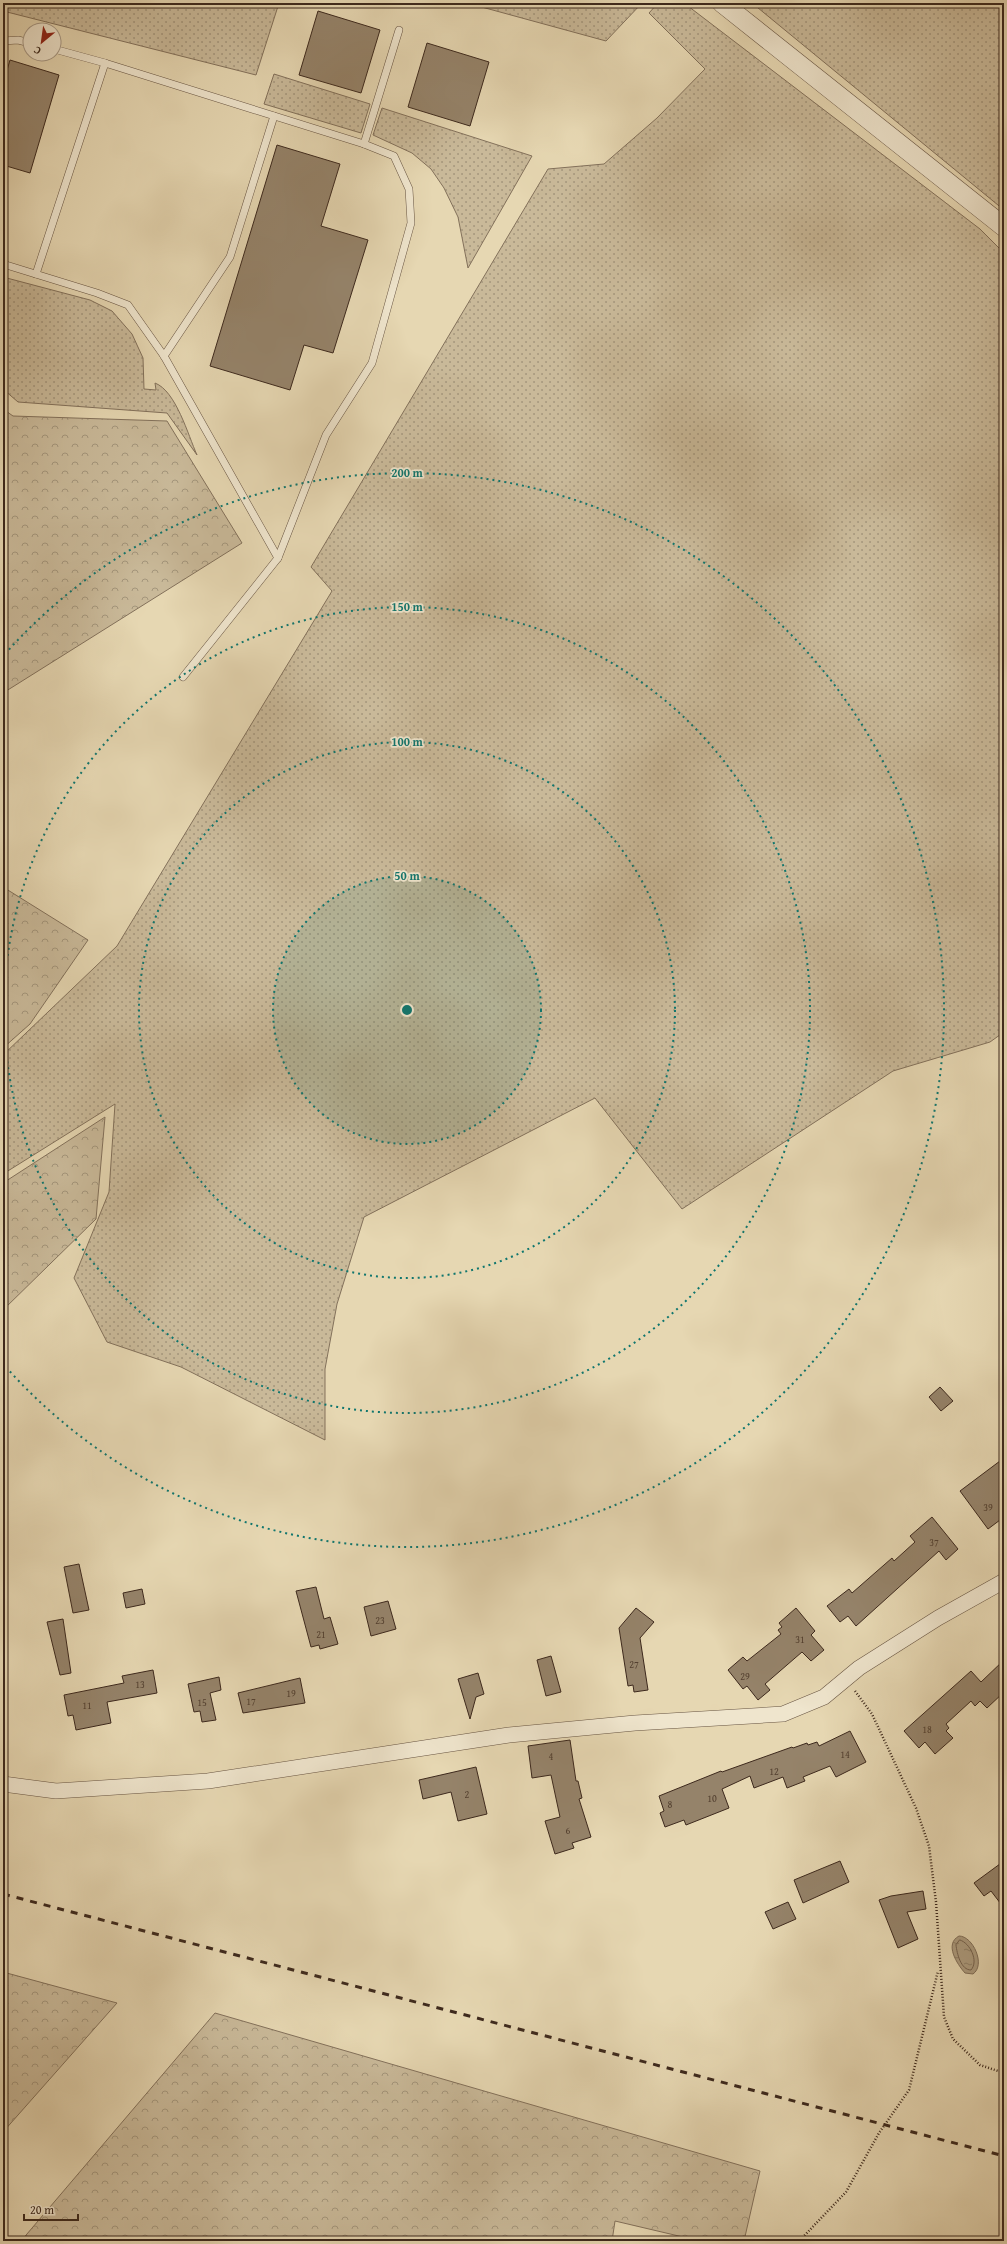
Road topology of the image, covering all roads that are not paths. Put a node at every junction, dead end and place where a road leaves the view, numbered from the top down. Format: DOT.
graph roads {
  1 [pos="722,3"];
  2 [pos="399,30"];
  3 [pos="3,41"];
  4 [pos="22,41"];
  5 [pos="62,51"];
  6 [pos="105,63"];
  7 [pos="274,116"];
  8 [pos="364,144"];
  9 [pos="1004,227"];
  10 [pos="3,264"];
  11 [pos="36,274"];
  12 [pos="164,356"];
  13 [pos="278,558"];
  14 [pos="183,677"];
  15 [pos="1004,1581"];
  16 [pos="3,1784"];
  1 -- 9 [label="street"];
  2 -- 8 [label="lane"];
  3 -- 4 [label="lane"];
  5 -- 6 [label="lane"];
  6 -- 7 [label="lane"];
  6 -- 11 [label="lane"];
  7 -- 8 [label="lane"];
  7 -- 12 [label="lane"];
  8 -- 13 [label="lane"];
  10 -- 11 [label="lane"];
  11 -- 12 [label="lane"];
  12 -- 13 [label="lane"];
  13 -- 14 [label="lane"];
  15 -- 16 [label="street"];
}
